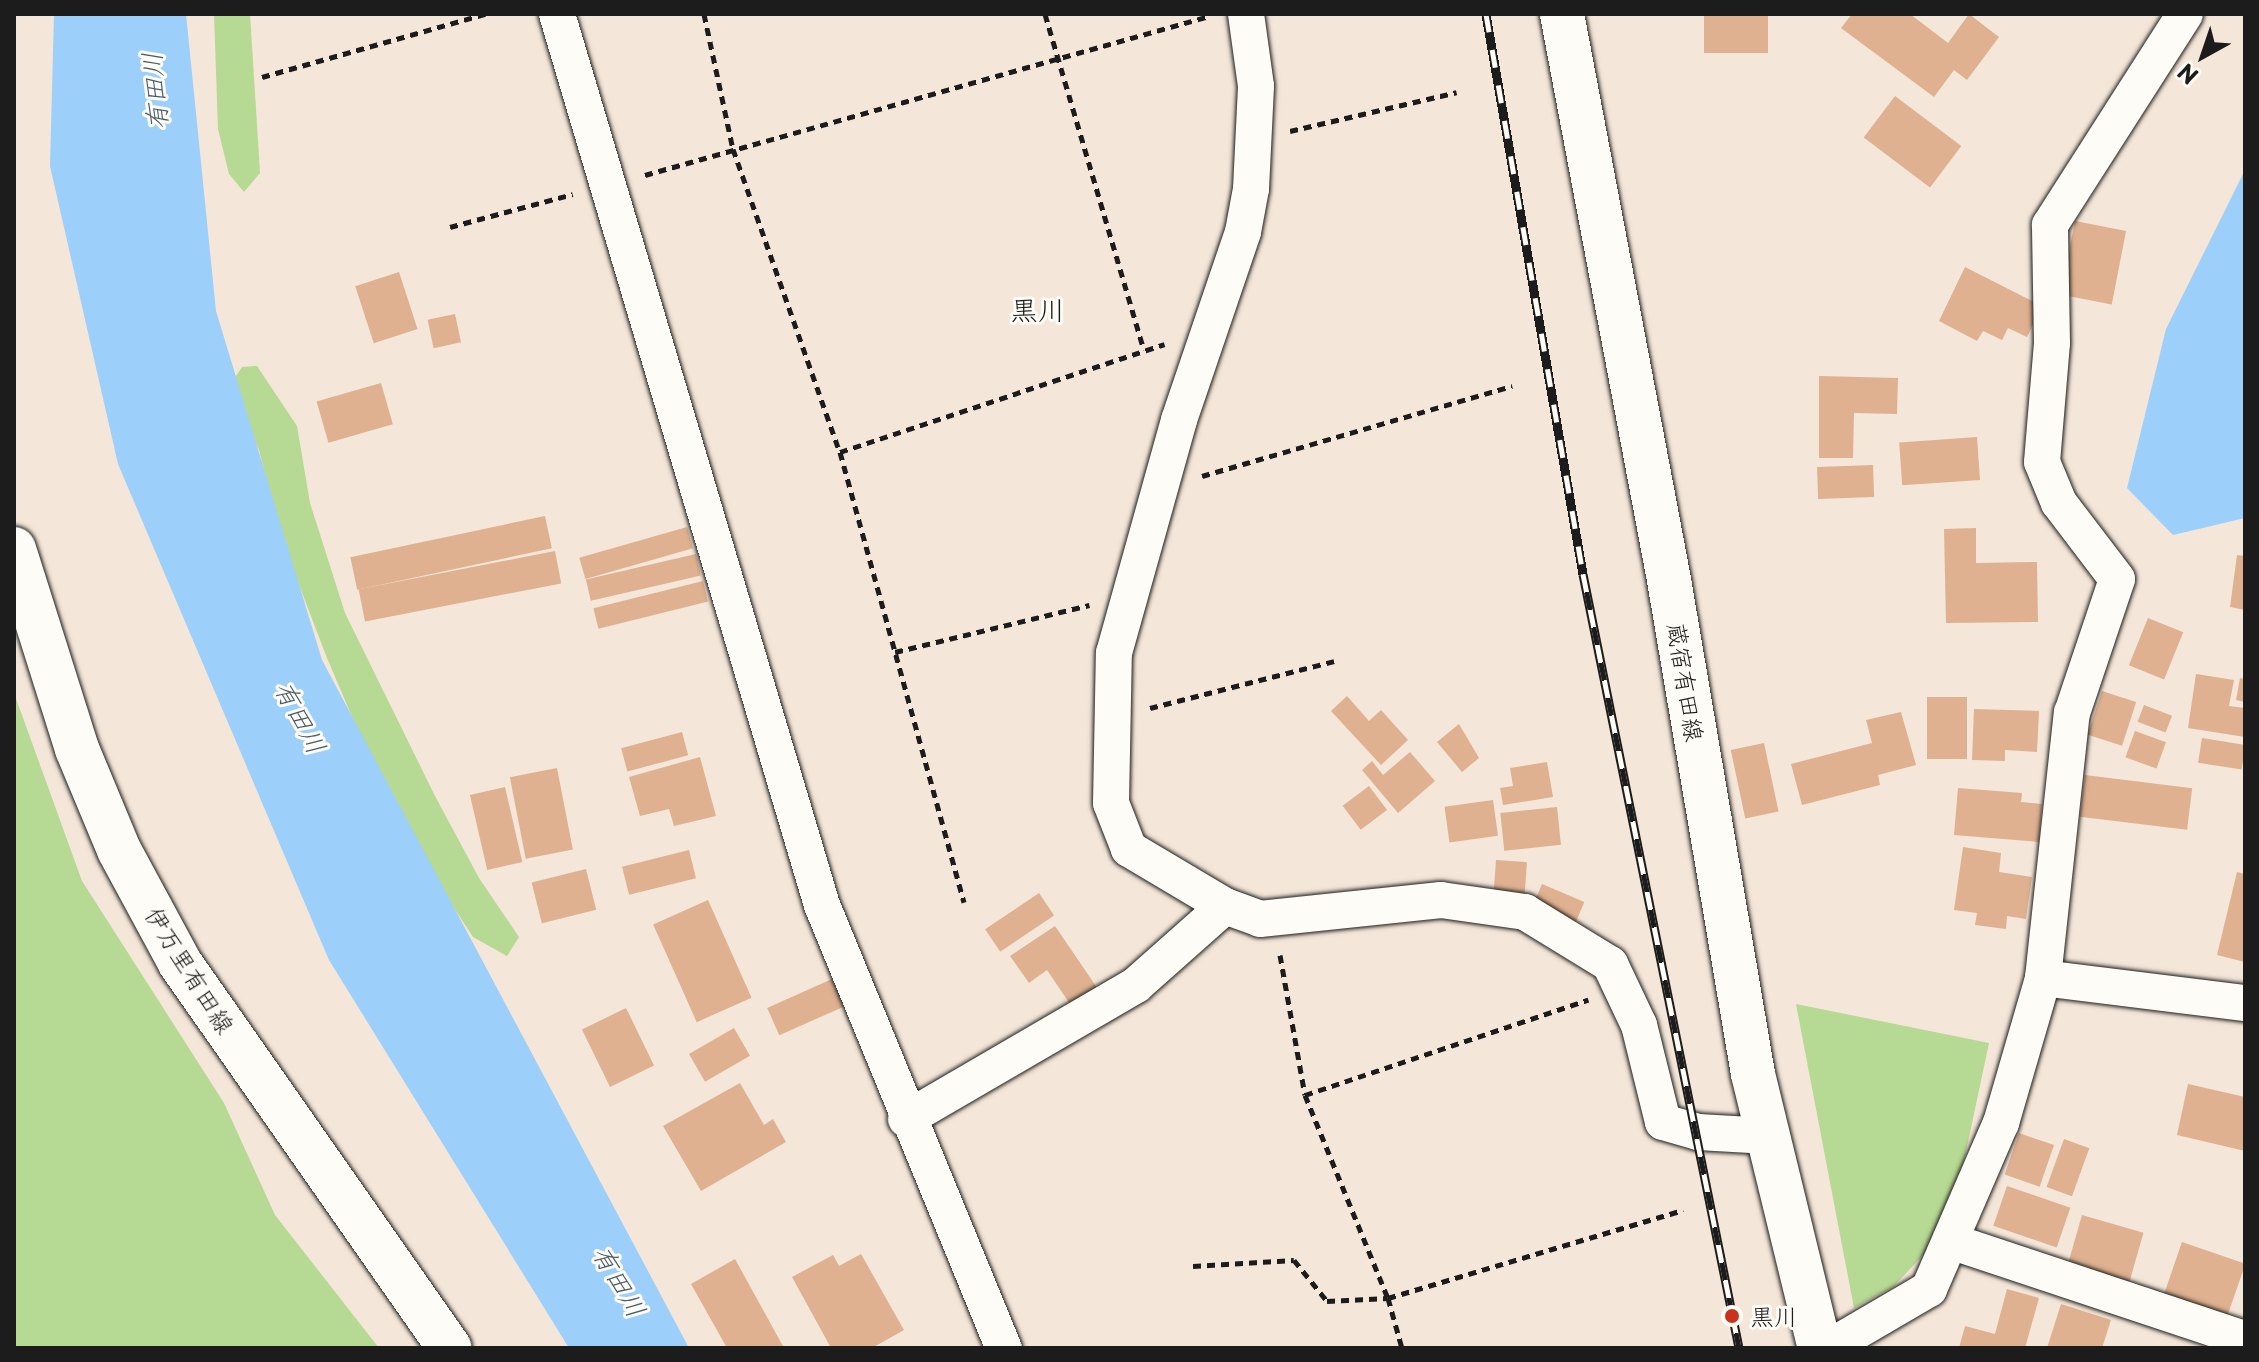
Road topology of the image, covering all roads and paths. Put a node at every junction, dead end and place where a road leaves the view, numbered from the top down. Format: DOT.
graph roads {
  1 [pos="485,14"];
  2 [pos="557,14"];
  3 [pos="704,14"];
  4 [pos="1045,14"];
  5 [pos="1217,14"];
  6 [pos="1246,14"];
  7 [pos="1562,14"];
  8 [pos="2185,14"];
  9 [pos="1055,59"];
  10 [pos="262,77"];
  11 [pos="1457,92"];
  12 [pos="1254,140"];
  13 [pos="733,149"];
  14 [pos="643,175"];
  15 [pos="584,190"];
  16 [pos="450,227"];
  17 [pos="1173,341"];
  18 [pos="1144,350"];
  19 [pos="1512,386"];
  20 [pos="840,452"];
  21 [pos="1186,481"];
  22 [pos="14,549"];
  23 [pos="1103,602"];
  24 [pos="895,652"];
  25 [pos="1334,661"];
  26 [pos="1141,711"];
  27 [pos="964,902"];
  28 [pos="1225,906"];
  29 [pos="1280,955"];
  30 [pos="2043,978"];
  31 [pos="1590,999"];
  32 [pos="2245,1003"];
  33 [pos="1305,1095"];
  34 [pos="906,1119"];
  35 [pos="1769,1136"];
  36 [pos="1683,1210"];
  37 [pos="1953,1242"];
  38 [pos="1193,1266"];
  39 [pos="1388,1298"];
  40 [pos="2245,1339"];
  41 [pos="450,1348"];
  42 [pos="1004,1348"];
  43 [pos="1402,1348"];
  44 [pos="1820,1348"];
  45 [pos="1828,1348"];
  1 -- 10 [label="path"];
  2 -- 34 [label="street"];
  3 -- 13 [label="path"];
  4 -- 9 [label="path"];
  5 -- 9 [label="path"];
  6 -- 12 [label="street"];
  7 -- 35 [label="main road, 蔵宿有田線"];
  8 -- 30 [label="street"];
  9 -- 13 [label="path"];
  9 -- 18 [label="path"];
  11 -- 12 [label="path"];
  12 -- 28 [label="street"];
  13 -- 14 [label="path"];
  13 -- 20 [label="path"];
  15 -- 16 [label="path"];
  17 -- 18 [label="path"];
  18 -- 20 [label="path"];
  19 -- 21 [label="path"];
  20 -- 24 [label="path"];
  22 -- 41 [label="main road, 伊万里有田線"];
  23 -- 24 [label="path"];
  24 -- 27 [label="path"];
  25 -- 26 [label="path"];
  28 -- 34 [label="street"];
  28 -- 35 [label="street"];
  29 -- 33 [label="path"];
  30 -- 32 [label="street"];
  30 -- 37 [label="street"];
  31 -- 33 [label="path"];
  33 -- 39 [label="path"];
  34 -- 42 [label="street"];
  35 -- 44 [label="main road, 蔵宿有田線"];
  36 -- 39 [label="path"];
  37 -- 40 [label="street"];
  37 -- 45 [label="street"];
  38 -- 39 [label="path"];
  39 -- 43 [label="path"];
}
